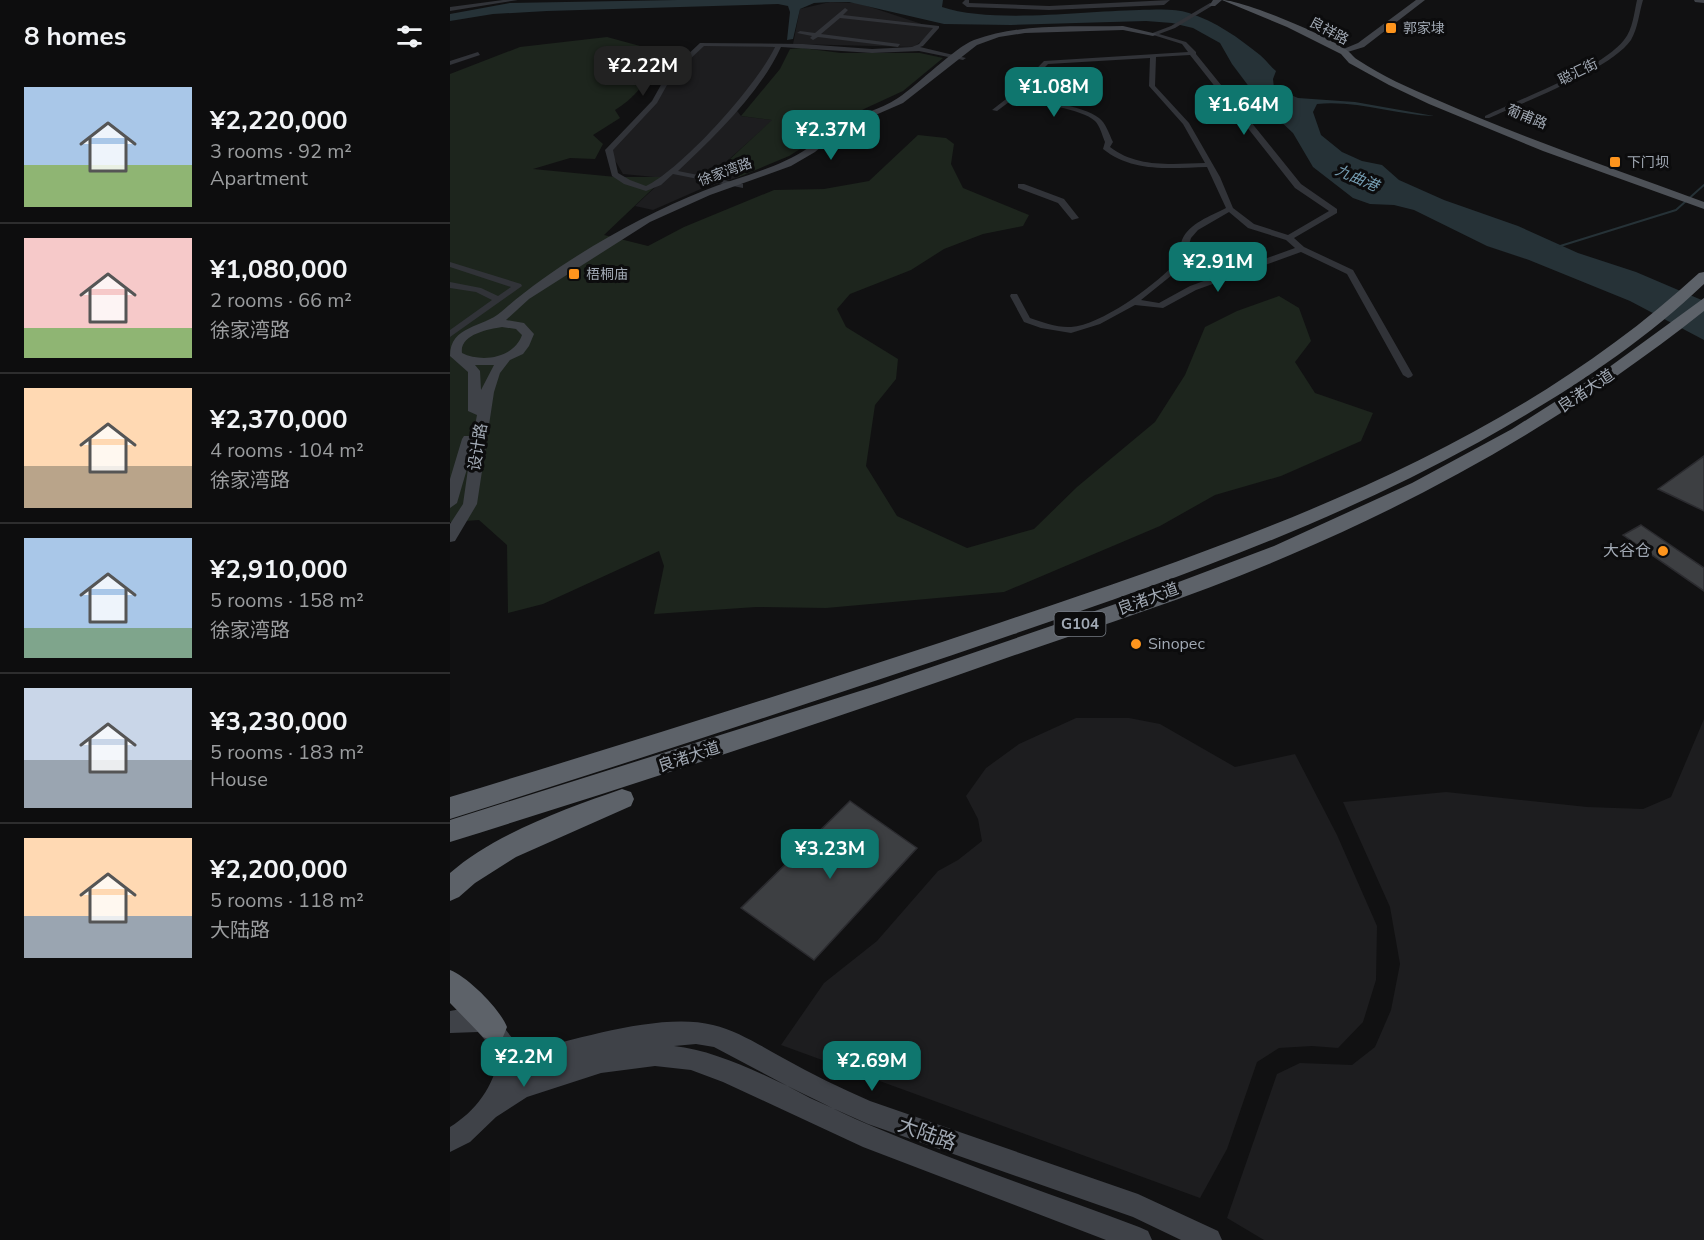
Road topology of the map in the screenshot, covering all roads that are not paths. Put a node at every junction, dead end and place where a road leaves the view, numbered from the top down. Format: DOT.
graph roads {
  1 [pos="515,0"];
  2 [pos="1167,0"];
  3 [pos="1226,0"];
  4 [pos="1406,0"];
  5 [pos="1421,0"];
  6 [pos="1640,0"];
  7 [pos="1698,0"];
  8 [pos="967,1"];
  9 [pos="1704,1"];
  10 [pos="1215,2"];
  11 [pos="450,9"];
  12 [pos="846,9"];
  13 [pos="839,15"];
  14 [pos="800,33"];
  15 [pos="1153,34"];
  16 [pos="816,35"];
  17 [pos="802,46"];
  18 [pos="778,47"];
  19 [pos="917,48"];
  20 [pos="1344,52"];
  21 [pos="1194,53"];
  22 [pos="478,54"];
  23 [pos="1153,57"];
  24 [pos="959,58"];
  25 [pos="1352,61"];
  26 [pos="450,63"];
  27 [pos="1012,98"];
  28 [pos="995,110"];
  29 [pos="1487,117"];
  30 [pos="1208,165"];
  31 [pos="672,172"];
  32 [pos="1648,182"];
  33 [pos="736,185"];
  34 [pos="1021,186"];
  35 [pos="1704,196"];
  36 [pos="1704,206"];
  37 [pos="1230,209"];
  38 [pos="1075,218"];
  39 [pos="1289,238"];
  40 [pos="1301,249"];
  41 [pos="450,264"];
  42 [pos="1704,276"];
  43 [pos="450,285"];
  44 [pos="1014,296"];
  45 [pos="499,300"];
  46 [pos="1134,302"];
  47 [pos="1704,303"];
  48 [pos="512,324"];
  49 [pos="482,327"];
  50 [pos="454,348"];
  51 [pos="507,356"];
  52 [pos="1408,375"];
  53 [pos="450,503"];
  54 [pos="450,537"];
  55 [pos="622,799"];
  56 [pos="450,808"];
  57 [pos="450,831"];
  58 [pos="450,889"];
  59 [pos="450,983"];
  60 [pos="450,1022"];
  61 [pos="493,1027"];
  62 [pos="511,1053"];
  63 [pos="490,1108"];
  64 [pos="451,1141"];
  65 [pos="1139,1240"];
  66 [pos="1209,1240"];
  1 -- 11 [label="street"];
  2 -- 8 [label="street"];
  3 -- 20 [label="main road, 良祥路"];
  4 -- 20 [label="main road"];
  5 -- 20 [label="main road"];
  6 -- 29 [label="street, 聪汇街"];
  7 -- 9 [label="main road"];
  10 -- 15 [label="street"];
  12 -- 13 [label="street"];
  13 -- 16 [label="street"];
  13 -- 19 [label="street"];
  14 -- 16 [label="street"];
  15 -- 21 [label="street, 徐家湾路"];
  15 -- 24 [label="main road, 徐家湾路"];
  16 -- 17 [label="street"];
  16 -- 19 [label="street"];
  17 -- 18 [label="street"];
  17 -- 19 [label="street"];
  18 -- 31 [label="street"];
  18 -- 31 [label="street"];
  19 -- 24 [label="street"];
  20 -- 25 [label="main road, 良祥路"];
  20 -- 29 [label="main road, 葡甫路"];
  21 -- 23 [label="street"];
  21 -- 39 [label="street, 徐家湾路"];
  22 -- 26 [label="street"];
  23 -- 27 [label="street"];
  23 -- 30 [label="street"];
  24 -- 33 [label="main road, 徐家湾路"];
  25 -- 32 [label="main road, 葡甫路"];
  27 -- 28 [label="street"];
  27 -- 30 [label="street"];
  29 -- 32 [label="main road, 葡甫路"];
  30 -- 37 [label="street"];
  31 -- 33 [label="street"];
  32 -- 35 [label="main road, 葡甫路"];
  32 -- 36 [label="main road, 葡甫路"];
  33 -- 48 [label="main road, 徐家湾路"];
  33 -- 49 [label="main road, 徐家湾路"];
  34 -- 38 [label="street"];
  37 -- 39 [label="street"];
  37 -- 46 [label="street"];
  39 -- 40 [label="street"];
  40 -- 46 [label="street"];
  40 -- 52 [label="street"];
  41 -- 45 [label="street"];
  42 -- 56 [label="highway, 良渚大道 / G104"];
  43 -- 45 [label="street"];
  44 -- 46 [label="street"];
  45 -- 50 [label="street"];
  47 -- 57 [label="highway, 良渚大道 / G104"];
  48 -- 49 [label="main road"];
  48 -- 51 [label="main road, 设计路"];
  49 -- 50 [label="main road, 徐家湾路"];
  50 -- 51 [label="main road"];
  50 -- 53 [label="main road, 设计路"];
  51 -- 54 [label="main road, 设计路"];
  55 -- 58 [label="highway"];
  59 -- 61 [label="highway"];
  60 -- 61 [label="main road"];
  61 -- 62 [label="main road"];
  62 -- 63 [label="main road"];
  62 -- 66 [label="main road, 大陆路"];
  63 -- 64 [label="main road"];
  63 -- 65 [label="main road, 大陆路"];
}
